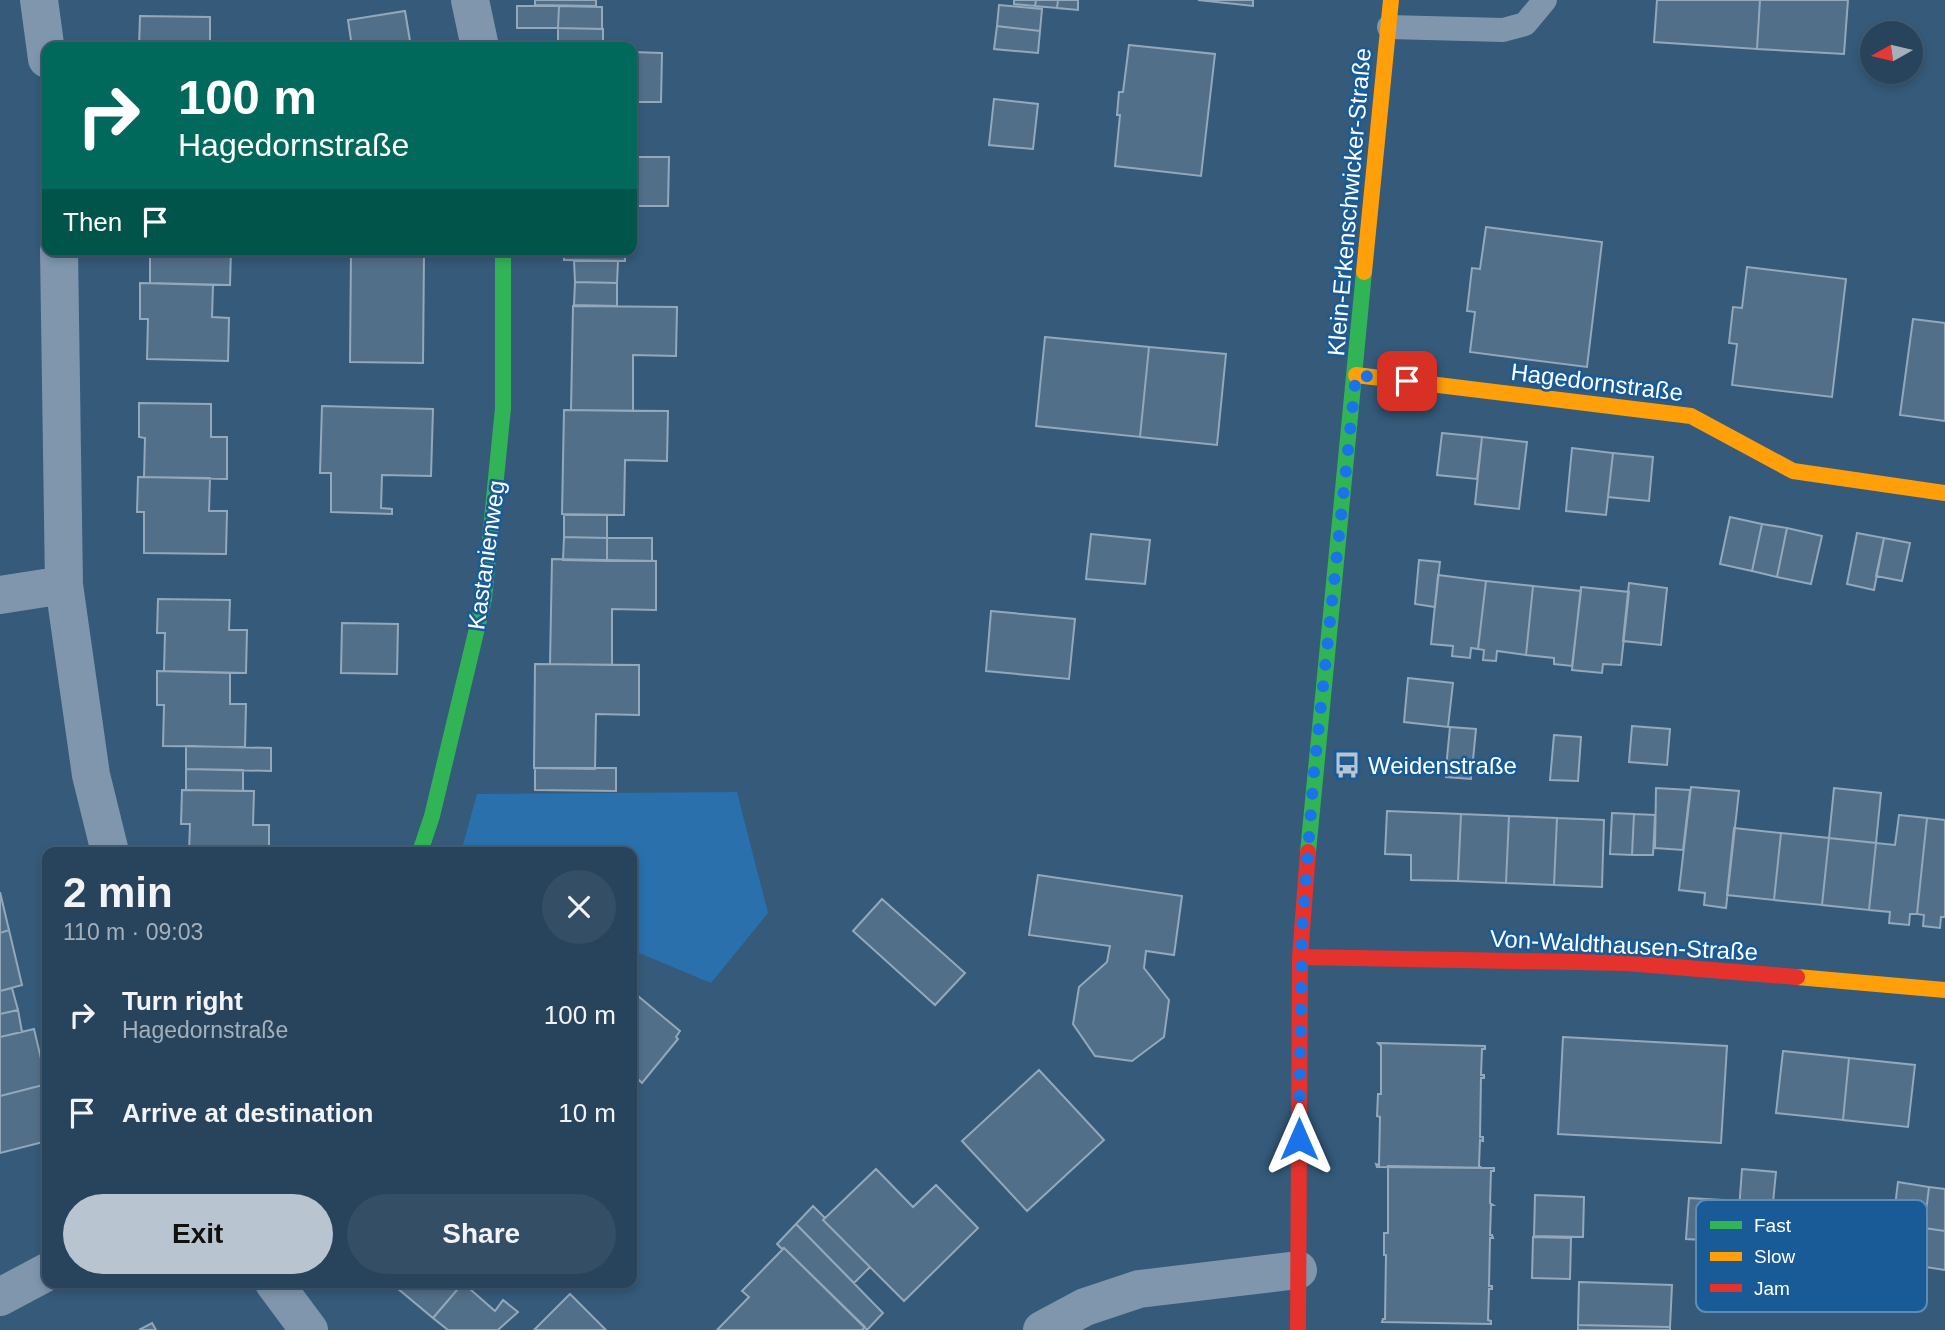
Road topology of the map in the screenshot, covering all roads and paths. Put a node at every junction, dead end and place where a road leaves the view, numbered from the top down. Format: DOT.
graph roads {
  1 [pos="39,0"];
  2 [pos="470,0"];
  3 [pos="1391,0"];
  4 [pos="1545,0"];
  5 [pos="1389,26"];
  6 [pos="45,42"];
  7 [pos="479,42"];
  8 [pos="59,256"];
  9 [pos="503,256"];
  10 [pos="1356,375"];
  11 [pos="1945,493"];
  12 [pos="64,585"];
  13 [pos="0,595"];
  14 [pos="109,847"];
  15 [pos="422,847"];
  16 [pos="1300,957"];
  17 [pos="1945,990"];
  18 [pos="1298,1270"];
  19 [pos="42,1275"];
  20 [pos="278,1288"];
  21 [pos="0,1297"];
  22 [pos="309,1330"];
  23 [pos="1042,1330"];
  24 [pos="1298,1330"];
  1 -- 6 [label="street"];
  2 -- 7 [label="street"];
  3 -- 5 [label="street, Klein-Erkenschwicker-Straße"];
  4 -- 5 [label="lane"];
  5 -- 10 [label="street, Klein-Erkenschwicker-Straße"];
  8 -- 12 [label="street"];
  9 -- 15 [label="street, Kastanienweg"];
  10 -- 11 [label="street, Hagedornstraße"];
  10 -- 16 [label="street, Klein-Erkenschwicker-Straße"];
  12 -- 13 [label="street"];
  12 -- 14 [label="street"];
  16 -- 17 [label="street, Von-Waldthausen-Straße"];
  16 -- 18 [label="street, Klein-Erkenschwicker-Straße"];
  18 -- 23 [label="street"];
  18 -- 24 [label="street, Klein-Erkenschwicker-Straße"];
  19 -- 21 [label="street"];
  20 -- 22 [label="street"];
}
